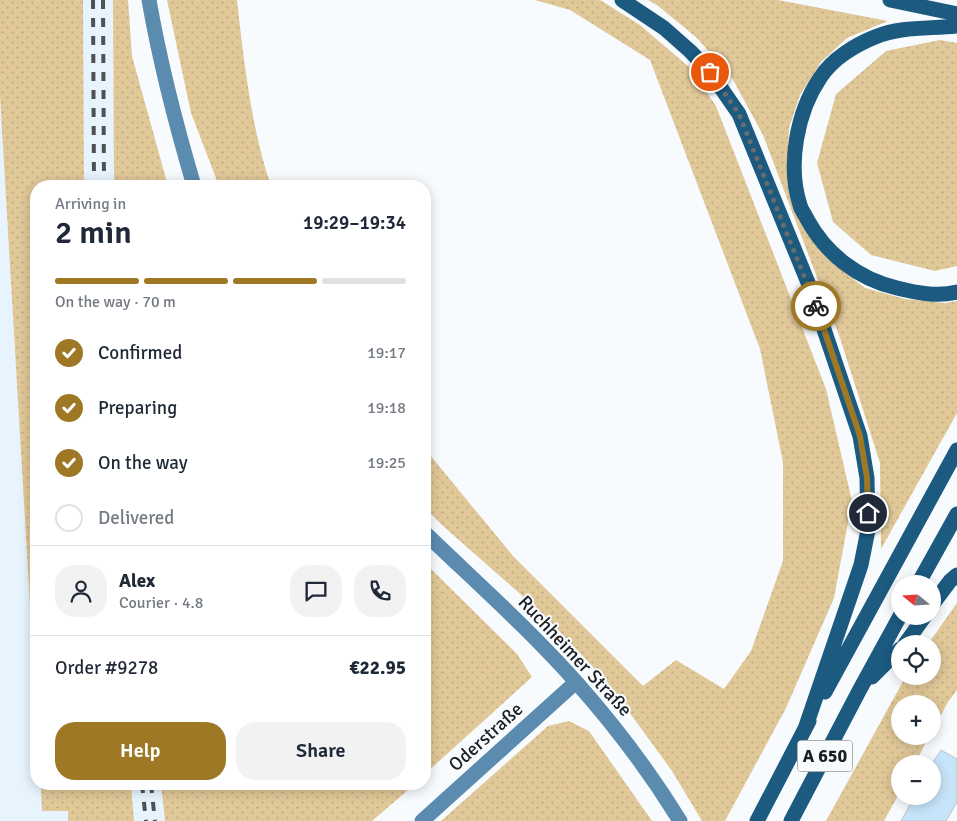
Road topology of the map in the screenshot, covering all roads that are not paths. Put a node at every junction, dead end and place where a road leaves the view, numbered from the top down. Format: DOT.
graph roads {
  1 [pos="149,0"];
  2 [pos="622,0"];
  3 [pos="890,0"];
  4 [pos="957,14"];
  5 [pos="957,26"];
  6 [pos="192,180"];
  7 [pos="957,292"];
  8 [pos="957,450"];
  9 [pos="957,514"];
  10 [pos="431,539"];
  11 [pos="923,575"];
  12 [pos="957,575"];
  13 [pos="941,594"];
  14 [pos="895,625"];
  15 [pos="891,658"];
  16 [pos="576,682"];
  17 [pos="859,690"];
  18 [pos="805,729"];
  19 [pos="422,821"];
  20 [pos="680,821"];
  21 [pos="757,821"];
  22 [pos="790,821"];
  1 -- 6 [label="street"];
  2 -- 18 [label="highway"];
  3 -- 4 [label="highway"];
  5 -- 7 [label="highway"];
  8 -- 18 [label="highway, A 650"];
  9 -- 11 [label="highway"];
  10 -- 16 [label="street, Ruchheimer Straße"];
  12 -- 13 [label="highway"];
  14 -- 17 [label="highway, A 650"];
  15 -- 17 [label="highway"];
  16 -- 19 [label="street, Oderstraße"];
  16 -- 20 [label="street, Ruchheimer Straße"];
  17 -- 22 [label="highway, A 650"];
  18 -- 21 [label="highway, A 650"];
}
